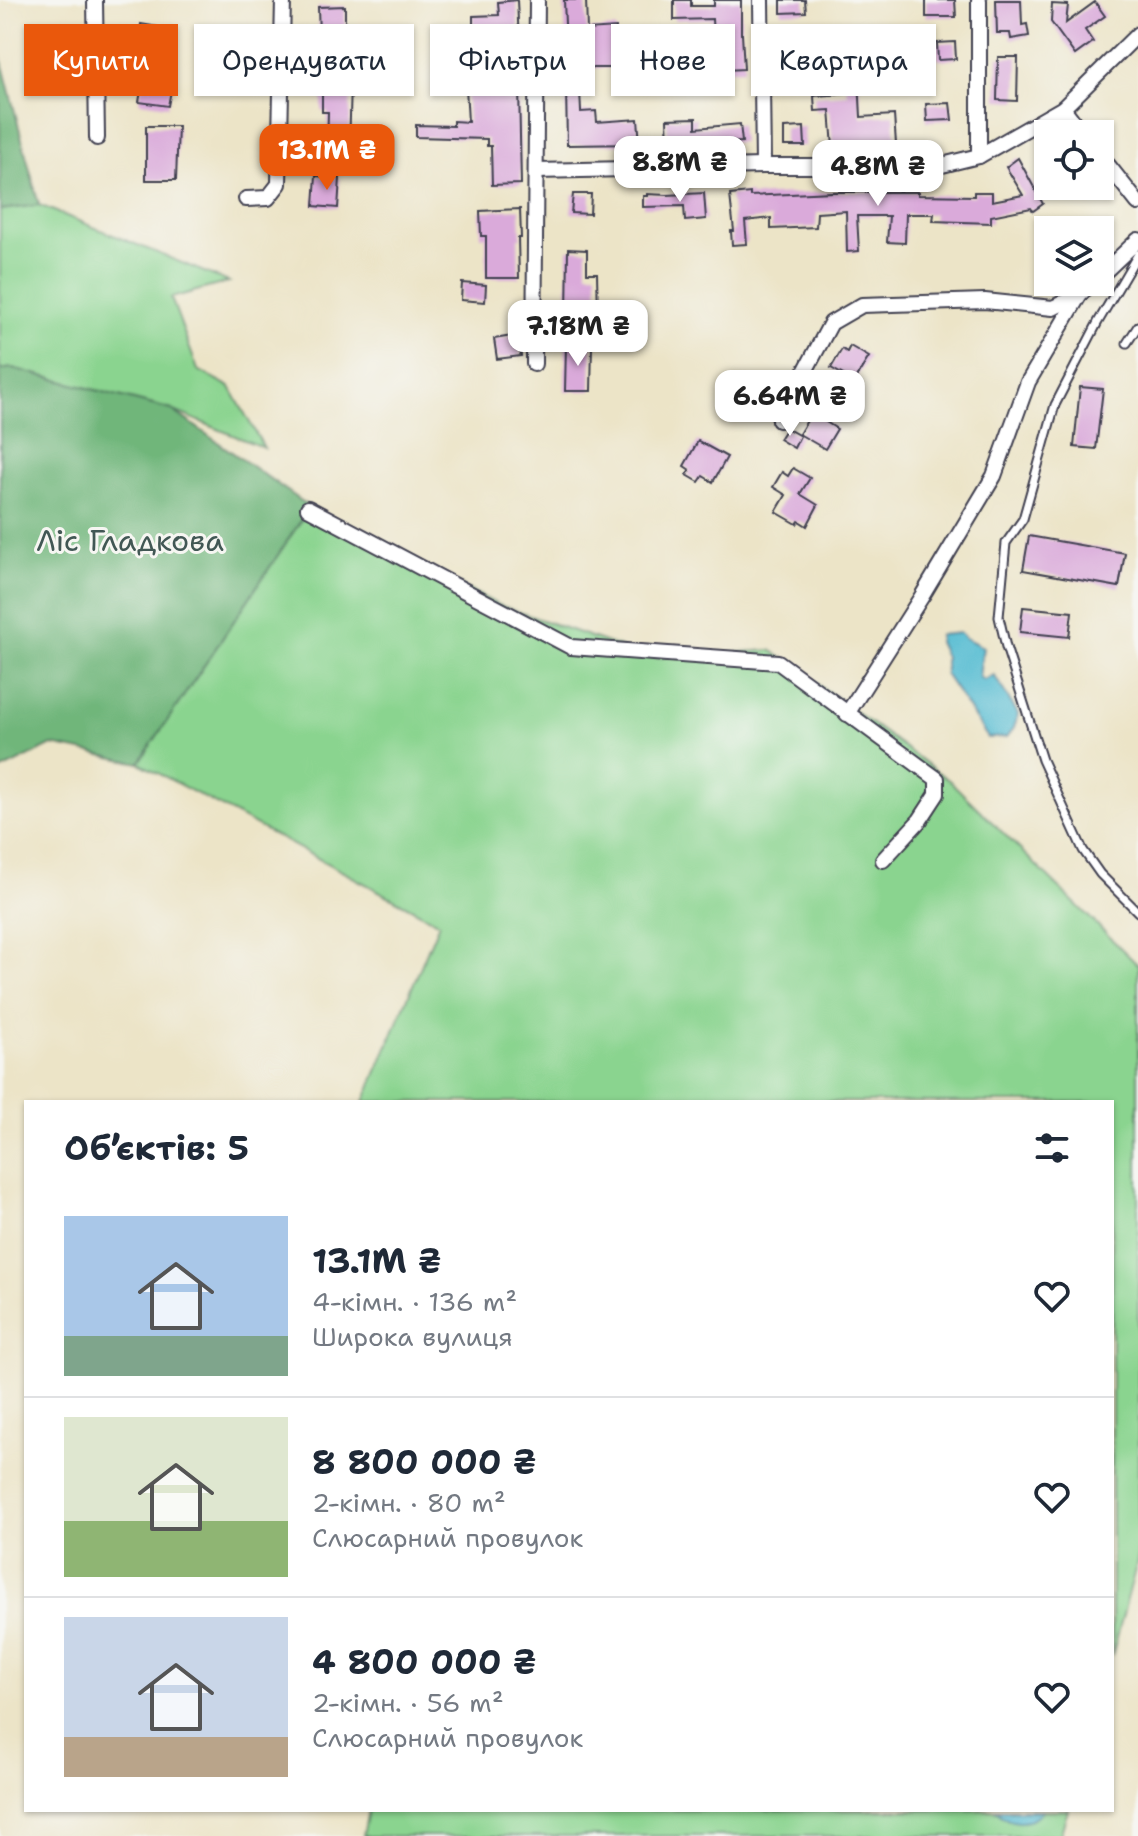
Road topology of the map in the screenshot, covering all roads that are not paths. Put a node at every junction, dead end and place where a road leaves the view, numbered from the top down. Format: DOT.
graph roads {
  1 [pos="95,0"];
  2 [pos="283,0"];
  3 [pos="537,0"];
  4 [pos="761,0"];
  5 [pos="979,0"];
  6 [pos="1138,34"];
  7 [pos="1063,108"];
  8 [pos="1072,120"];
  9 [pos="97,138"];
  10 [pos="979,156"];
  11 [pos="763,166"];
  12 [pos="536,171"];
  13 [pos="1114,173"];
  14 [pos="246,199"];
  15 [pos="1138,203"];
  16 [pos="1138,240"];
  17 [pos="1138,254"];
  18 [pos="1114,263"];
  19 [pos="1076,296"];
  20 [pos="1079,296"];
  21 [pos="1138,326"];
  22 [pos="1127,343"];
  23 [pos="534,364"];
  24 [pos="779,420"];
  25 [pos="308,508"];
  26 [pos="847,714"];
  27 [pos="883,860"];
  28 [pos="1138,912"];
  1 -- 9 [label="street"];
  2 -- 14 [label="street"];
  3 -- 12 [label="street"];
  4 -- 11 [label="street"];
  5 -- 10 [label="street"];
  6 -- 7 [label="street"];
  7 -- 8 [label="street"];
  7 -- 10 [label="street"];
  10 -- 11 [label="street"];
  11 -- 12 [label="street"];
  12 -- 23 [label="street"];
  13 -- 15 [label="street"];
  16 -- 18 [label="street"];
  17 -- 28 [label="lane"];
  19 -- 24 [label="street"];
  20 -- 26 [label="street"];
  21 -- 22 [label="lane"];
  25 -- 26 [label="street"];
  26 -- 27 [label="street"];
}
